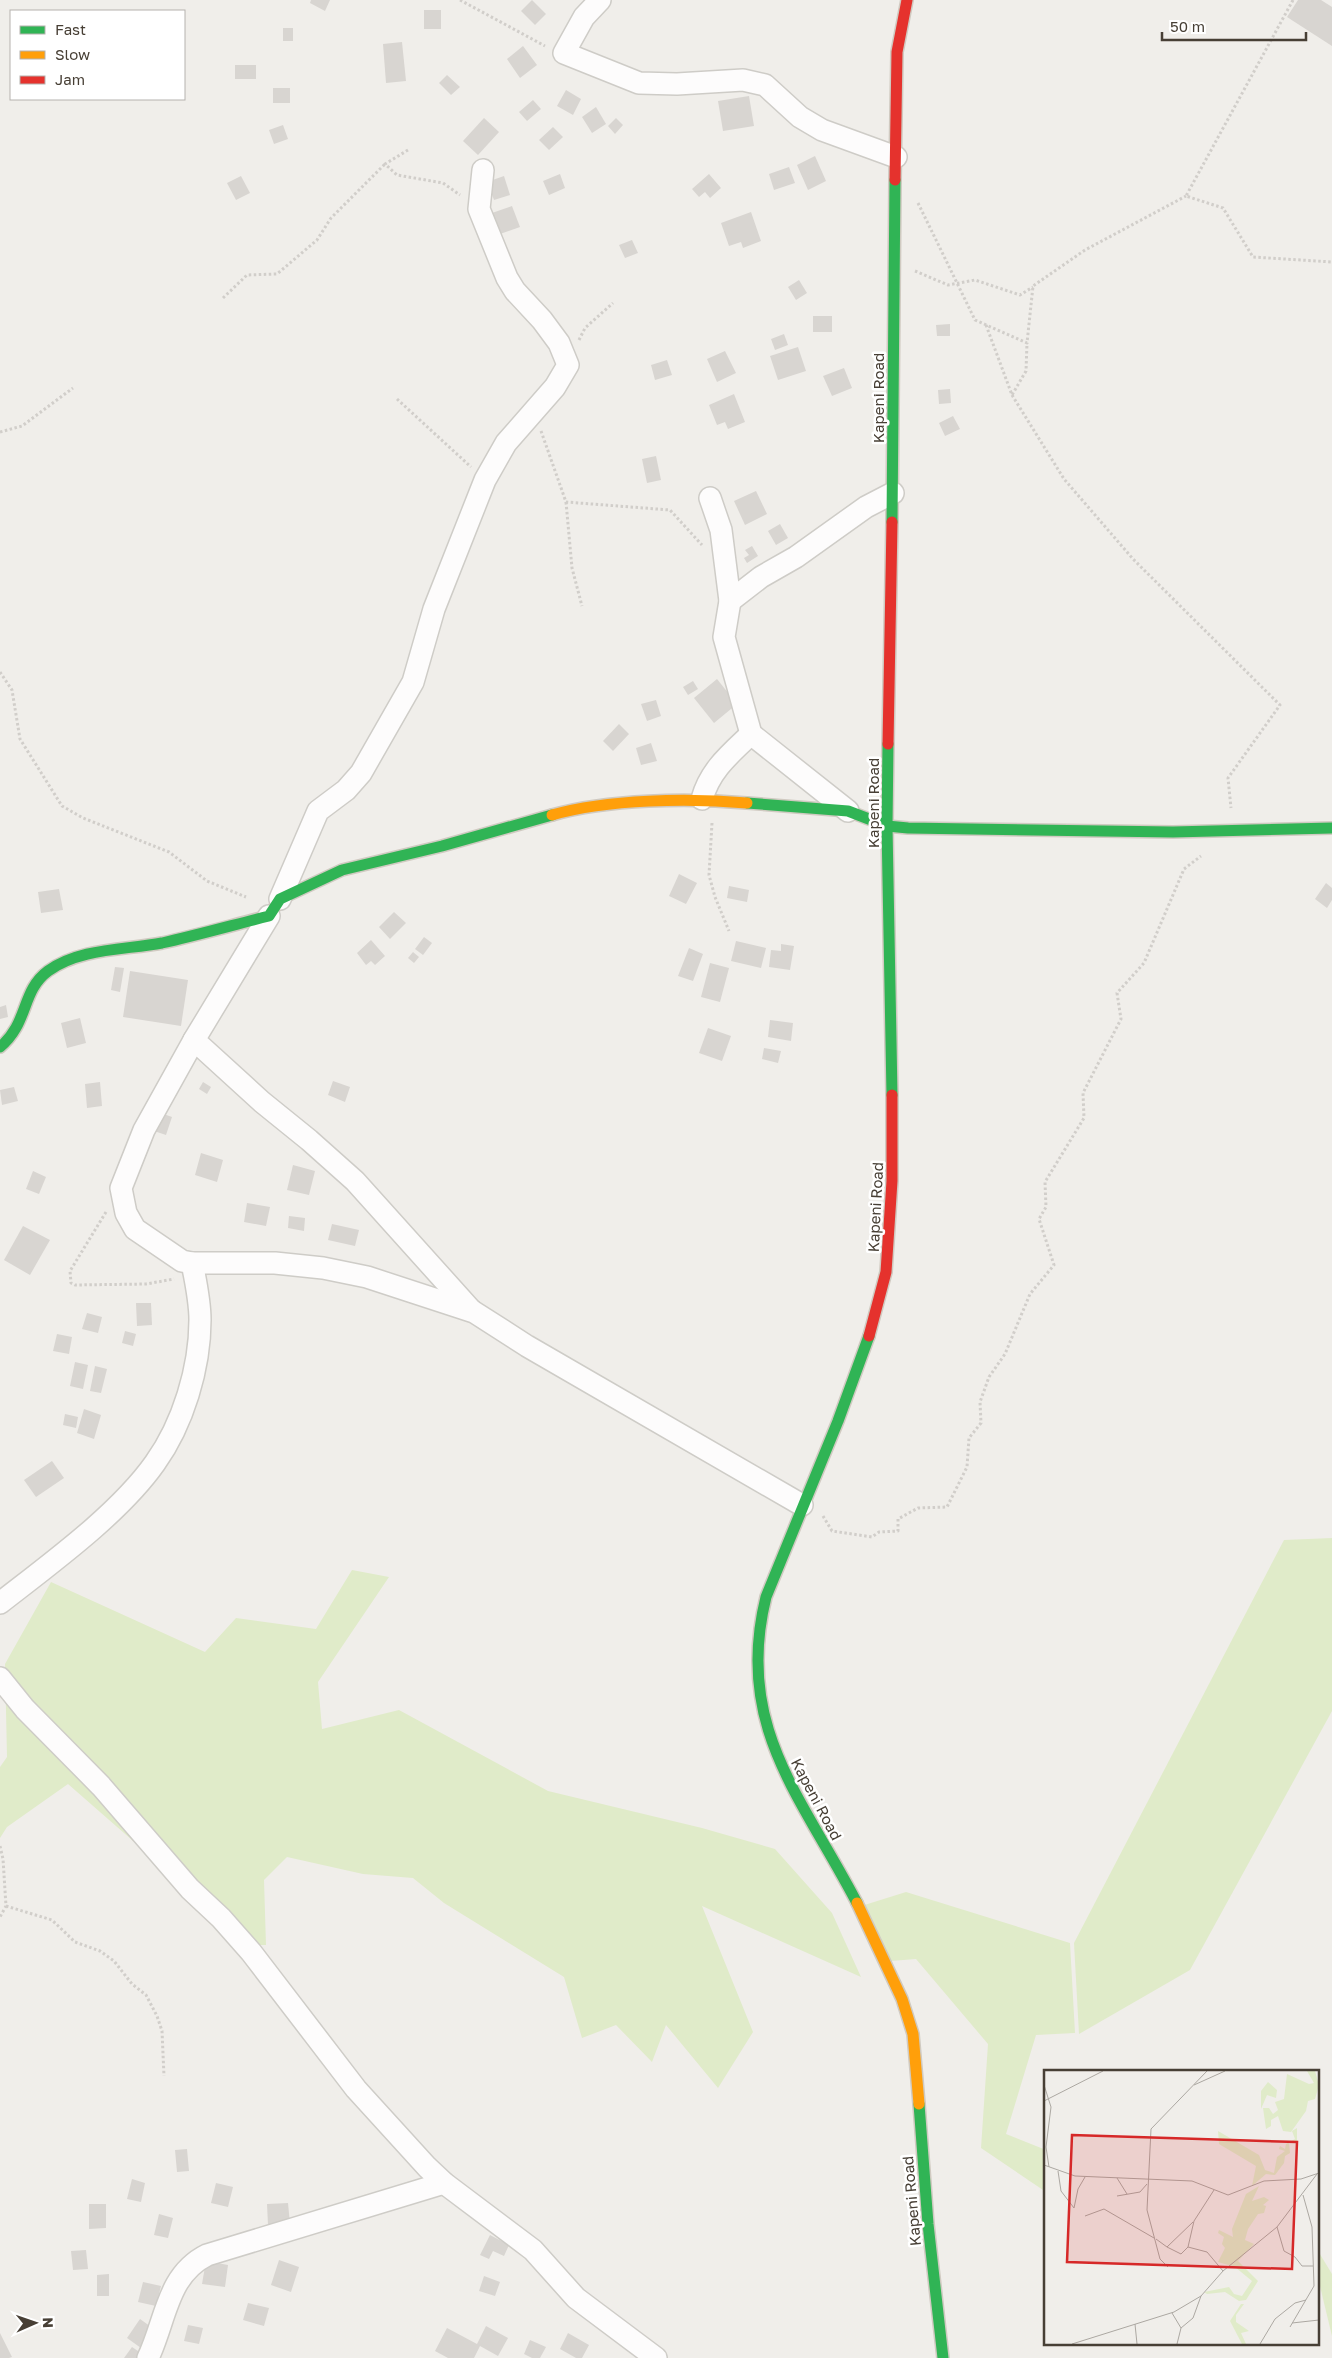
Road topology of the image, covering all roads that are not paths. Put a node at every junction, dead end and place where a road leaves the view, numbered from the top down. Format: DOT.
graph roads {
  1 [pos="600,0"];
  2 [pos="907,0"];
  3 [pos="896,157"];
  4 [pos="483,170"];
  5 [pos="893,493"];
  6 [pos="710,498"];
  7 [pos="730,601"];
  8 [pos="751,734"];
  9 [pos="708,799"];
  10 [pos="848,811"];
  11 [pos="887,826"];
  12 [pos="1332,828"];
  13 [pos="274,908"];
  14 [pos="194,1040"];
  15 [pos="0,1047"];
  16 [pos="189,1263"];
  17 [pos="474,1312"];
  18 [pos="802,1505"];
  19 [pos="0,1602"];
  20 [pos="0,1678"];
  21 [pos="444,2183"];
  22 [pos="148,2358"];
  23 [pos="656,2358"];
  24 [pos="943,2358"];
  1 -- 3 [label="street"];
  2 -- 3 [label="main road, Kapeni Road"];
  3 -- 5 [label="main road, Kapeni Road"];
  4 -- 13 [label="street"];
  5 -- 7 [label="street"];
  5 -- 11 [label="main road, Kapeni Road"];
  6 -- 7 [label="street"];
  7 -- 8 [label="street"];
  8 -- 9 [label="street"];
  8 -- 10 [label="street"];
  9 -- 10 [label="main road"];
  9 -- 13 [label="main road"];
  10 -- 11 [label="main road"];
  11 -- 12 [label="main road"];
  11 -- 18 [label="main road, Kapeni Road"];
  13 -- 14 [label="street"];
  13 -- 15 [label="main road"];
  14 -- 16 [label="street"];
  14 -- 17 [label="street"];
  16 -- 17 [label="street"];
  16 -- 19 [label="street"];
  17 -- 18 [label="street"];
  18 -- 24 [label="main road, Kapeni Road"];
  20 -- 21 [label="street"];
  21 -- 22 [label="street"];
  21 -- 23 [label="street"];
}
